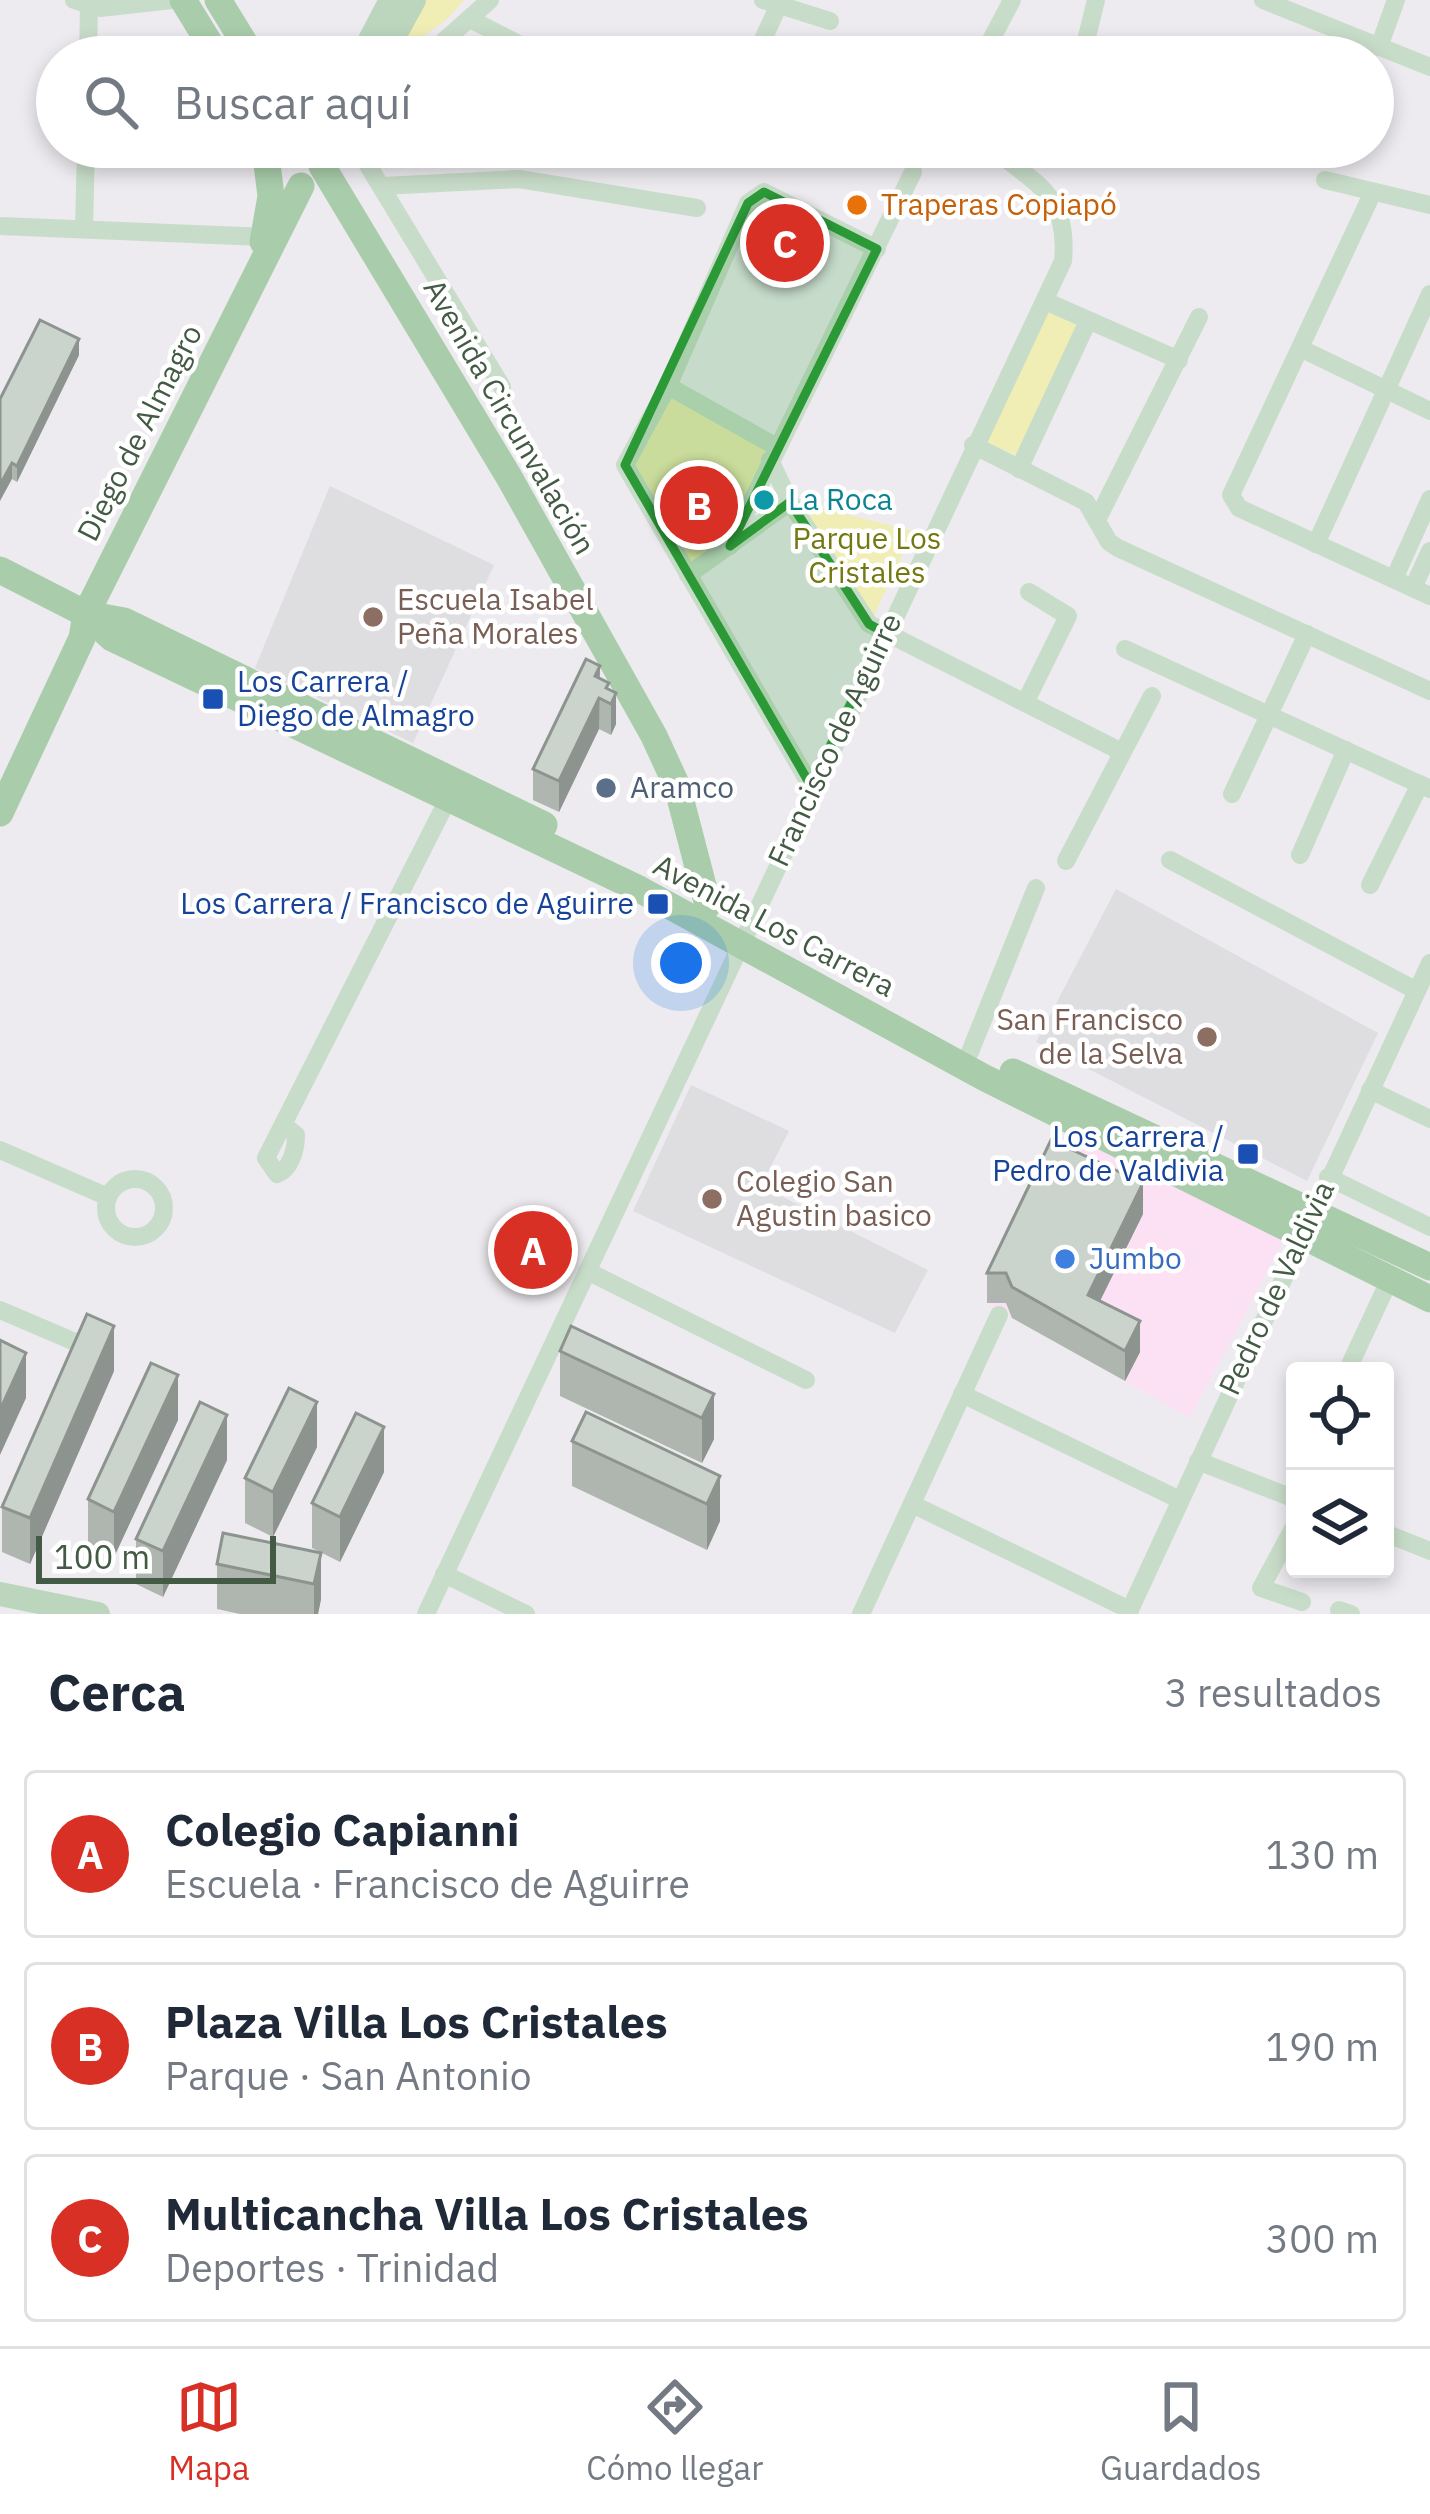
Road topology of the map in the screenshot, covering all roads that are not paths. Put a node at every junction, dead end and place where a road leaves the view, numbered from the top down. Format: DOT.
graph roads {
  1 [pos="172,0"];
  2 [pos="183,0"];
  3 [pos="218,0"];
  4 [pos="392,0"];
  5 [pos="414,0"];
  6 [pos="490,0"];
  7 [pos="1012,0"];
  8 [pos="1096,0"];
  9 [pos="1263,0"];
  10 [pos="1396,0"];
  11 [pos="82,2"];
  12 [pos="774,2"];
  13 [pos="470,19"];
  14 [pos="830,21"];
  15 [pos="86,36"];
  16 [pos="205,36"];
  17 [pos="240,36"];
  18 [pos="372,36"];
  19 [pos="394,36"];
  20 [pos="450,36"];
  21 [pos="503,36"];
  22 [pos="762,36"];
  23 [pos="993,36"];
  24 [pos="1087,36"];
  25 [pos="1354,36"];
  26 [pos="1383,36"];
  27 [pos="1394,52"];
  28 [pos="1430,67"];
  29 [pos="85,168"];
  30 [pos="269,168"];
  31 [pos="273,168"];
  32 [pos="315,168"];
  33 [pos="332,168"];
  34 [pos="371,168"];
  35 [pos="1016,168"];
  36 [pos="913,172"];
  37 [pos="1324,180"];
  38 [pos="301,186"];
  39 [pos="383,186"];
  40 [pos="1373,191"];
  41 [pos="1430,205"];
  42 [pos="697,208"];
  43 [pos="0,226"];
  44 [pos="84,230"];
  45 [pos="265,237"];
  46 [pos="877,249"];
  47 [pos="253,281"];
  48 [pos="1430,294"];
  49 [pos="1045,301"];
  50 [pos="1199,317"];
  51 [pos="1088,321"];
  52 [pos="1302,350"];
  53 [pos="1179,360"];
  54 [pos="668,386"];
  55 [pos="502,388"];
  56 [pos="1387,388"];
  57 [pos="1430,411"];
  58 [pos="973,445"];
  59 [pos="773,453"];
  60 [pos="1019,469"];
  61 [pos="1430,499"];
  62 [pos="790,502"];
  63 [pos="1098,518"];
  64 [pos="1316,544"];
  65 [pos="730,546"];
  66 [pos="1430,550"];
  67 [pos="0,570"];
  68 [pos="688,575"];
  69 [pos="1394,579"];
  70 [pos="1029,592"];
  71 [pos="1422,592"];
  72 [pos="86,614"];
  73 [pos="886,633"];
  74 [pos="1307,634"];
  75 [pos="1125,649"];
  76 [pos="1430,691"];
  77 [pos="1152,696"];
  78 [pos="1026,701"];
  79 [pos="1269,715"];
  80 [pos="1346,750"];
  81 [pos="1121,752"];
  82 [pos="0,769"];
  83 [pos="811,786"];
  84 [pos="1425,787"];
  85 [pos="1232,794"];
  86 [pos="447,801"];
  87 [pos="0,813"];
  88 [pos="1300,855"];
  89 [pos="1170,860"];
  90 [pos="1066,861"];
  91 [pos="1370,885"];
  92 [pos="1036,889"];
  93 [pos="708,905"];
  94 [pos="742,936"];
  95 [pos="1430,963"];
  96 [pos="1417,991"];
  97 [pos="970,1052"];
  98 [pos="1370,1090"];
  99 [pos="1430,1119"];
  100 [pos="286,1127"];
  101 [pos="0,1150"];
  102 [pos="1328,1177"];
  103 [pos="108,1197"];
  104 [pos="1305,1225"];
  105 [pos="1430,1227"];
  106 [pos="1430,1267"];
  107 [pos="587,1270"];
  108 [pos="1388,1282"];
  109 [pos="1430,1299"];
  110 [pos="0,1310"];
  111 [pos="999,1315"];
  112 [pos="74,1342"];
  113 [pos="1351,1362"];
  114 [pos="806,1380"];
  115 [pos="962,1394"];
  116 [pos="1198,1461"];
  117 [pos="1286,1495"];
  118 [pos="1180,1500"];
  119 [pos="912,1504"];
  120 [pos="1394,1537"];
  121 [pos="1286,1542"];
  122 [pos="1430,1551"];
  123 [pos="444,1574"];
  124 [pos="0,1594"];
  125 [pos="1302,1602"];
  126 [pos="1129,1612"];
  127 [pos="864,1613"];
  128 [pos="98,1614"];
  129 [pos="425,1614"];
  130 [pos="526,1614"];
  1 -- 11 [label="street"];
  2 -- 16 [label="main road"];
  3 -- 17 [label="main road"];
  4 -- 18 [label="main road"];
  5 -- 19 [label="main road"];
  6 -- 13 [label="street"];
  7 -- 23 [label="street"];
  8 -- 24 [label="street"];
  9 -- 25 [label="street"];
  10 -- 26 [label="street"];
  11 -- 15 [label="street"];
  12 -- 14 [label="street"];
  12 -- 22 [label="street"];
  13 -- 20 [label="street"];
  13 -- 21 [label="street"];
  27 -- 28 [label="street"];
  29 -- 44 [label="street"];
  30 -- 45 [label="main road, Diego de Almagro"];
  31 -- 38 [label="main road"];
  32 -- 38 [label="main road, Avenida Circunvalación"];
  33 -- 93 [label="main road, Avenida Circunvalación"];
  34 -- 39 [label="street"];
  35 -- 49 [label="street, Francisco de Aguirre"];
  36 -- 46 [label="street"];
  37 -- 40 [label="street"];
  38 -- 47 [label="main road, Diego de Almagro"];
  39 -- 42 [label="street"];
  39 -- 55 [label="street"];
  40 -- 41 [label="street"];
  40 -- 52 [label="street"];
  43 -- 44 [label="street"];
  44 -- 45 [label="street"];
  45 -- 47 [label="main road, Diego de Almagro"];
  46 -- 54 [label="street"];
  46 -- 59 [label="street"];
  47 -- 72 [label="main road, Diego de Almagro"];
  48 -- 56 [label="street"];
  49 -- 51 [label="street"];
  49 -- 58 [label="street, Francisco de Aguirre"];
  50 -- 53 [label="street"];
  51 -- 53 [label="street"];
  51 -- 60 [label="street"];
  52 -- 56 [label="street"];
  52 -- 64 [label="street"];
  53 -- 63 [label="street"];
  54 -- 59 [label="street"];
  54 -- 68 [label="street"];
  56 -- 57 [label="street"];
  56 -- 64 [label="street"];
  58 -- 60 [label="street"];
  58 -- 73 [label="street, Francisco de Aguirre"];
  59 -- 62 [label="street"];
  59 -- 65 [label="street"];
  60 -- 63 [label="street"];
  61 -- 69 [label="street"];
  62 -- 65 [label="street"];
  62 -- 73 [label="street"];
  63 -- 74 [label="street"];
  64 -- 69 [label="street"];
  65 -- 68 [label="street"];
  66 -- 71 [label="street"];
  67 -- 72 [label="main road, Avenida Los Carrera"];
  68 -- 83 [label="street"];
  69 -- 71 [label="street"];
  70 -- 78 [label="street"];
  72 -- 82 [label="main road, Diego de Almagro"];
  72 -- 86 [label="main road, Avenida Los Carrera"];
  72 -- 87 [label="main road, Diego de Almagro"];
  72 -- 93 [label="main road, Avenida Los Carrera"];
  73 -- 78 [label="street"];
  73 -- 83 [label="street, Francisco de Aguirre"];
  74 -- 76 [label="street"];
  74 -- 79 [label="street"];
  75 -- 79 [label="street"];
  77 -- 81 [label="street"];
  78 -- 81 [label="street"];
  79 -- 80 [label="street"];
  79 -- 85 [label="street"];
  80 -- 84 [label="street"];
  80 -- 88 [label="street"];
  81 -- 90 [label="street"];
  83 -- 94 [label="street, Francisco de Aguirre"];
  84 -- 91 [label="street"];
  86 -- 94 [label="main road, Avenida Los Carrera"];
  86 -- 100 [label="street"];
  89 -- 96 [label="street"];
  92 -- 97 [label="street"];
  93 -- 94 [label="main road, Avenida Los Carrera"];
  94 -- 97 [label="main road, Avenida Los Carrera"];
  94 -- 104 [label="main road, Avenida Los Carrera"];
  94 -- 107 [label="street, Francisco de Aguirre"];
  95 -- 96 [label="street, Pedro de Valdivia"];
  96 -- 98 [label="street, Pedro de Valdivia"];
  97 -- 104 [label="main road, Avenida Los Carrera"];
  98 -- 99 [label="street"];
  98 -- 102 [label="street, Pedro de Valdivia"];
  101 -- 103 [label="street"];
  102 -- 104 [label="street, Pedro de Valdivia"];
  102 -- 105 [label="street"];
  104 -- 106 [label="main road, Avenida Los Carrera"];
  104 -- 108 [label="main road, Avenida Los Carrera"];
  104 -- 116 [label="street, Pedro de Valdivia"];
  107 -- 114 [label="street"];
  107 -- 123 [label="street, Francisco de Aguirre"];
  108 -- 109 [label="main road, Avenida Los Carrera"];
  108 -- 113 [label="street"];
  110 -- 112 [label="street"];
  111 -- 115 [label="street"];
  115 -- 118 [label="street"];
  115 -- 119 [label="street"];
  116 -- 117 [label="street"];
  116 -- 118 [label="street, Pedro de Valdivia"];
  118 -- 126 [label="street, Pedro de Valdivia"];
  119 -- 126 [label="street"];
  119 -- 127 [label="street"];
  120 -- 122 [label="street"];
  121 -- 125 [label="street"];
  123 -- 129 [label="street, Francisco de Aguirre"];
  123 -- 130 [label="street"];
  124 -- 128 [label="main road"];
}
